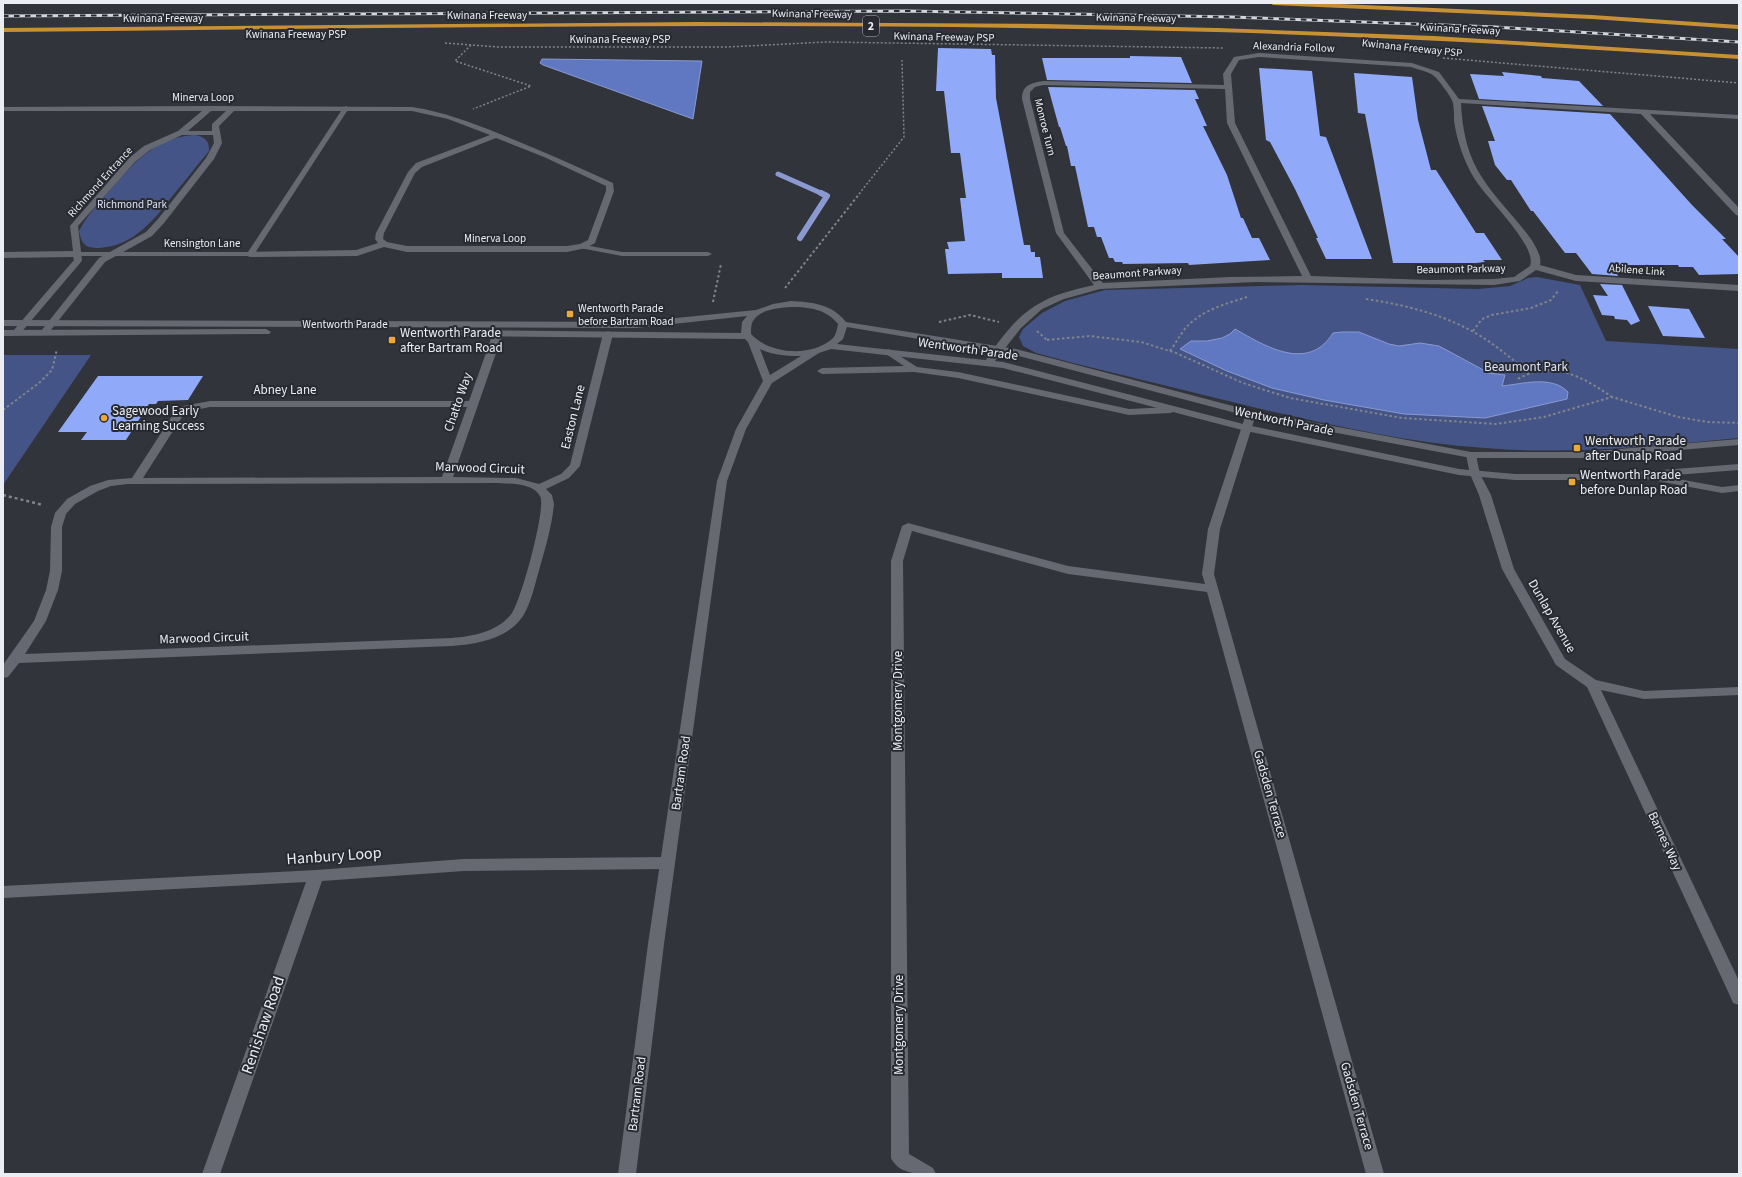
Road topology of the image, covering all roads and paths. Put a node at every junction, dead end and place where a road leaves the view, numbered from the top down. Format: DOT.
graph roads {
  1 [pos="1273,3"];
  2 [pos="1739,27"];
  3 [pos="3,30"];
  4 [pos="445,42"];
  5 [pos="472,44"];
  6 [pos="1231,48"];
  7 [pos="1442,58"];
  8 [pos="1739,58"];
  9 [pos="902,60"];
  10 [pos="1739,83"];
  11 [pos="1228,87"];
  12 [pos="1457,101"];
  13 [pos="210,108"];
  14 [pos="232,108"];
  15 [pos="346,108"];
  16 [pos="3,109"];
  17 [pos="1643,111"];
  18 [pos="1739,117"];
  19 [pos="451,118"];
  20 [pos="181,133"];
  21 [pos="216,133"];
  22 [pos="494,136"];
  23 [pos="1739,213"];
  24 [pos="384,244"];
  25 [pos="582,246"];
  26 [pos="77,254"];
  27 [pos="111,254"];
  28 [pos="250,254"];
  29 [pos="708,254"];
  30 [pos="3,255"];
  31 [pos="1535,267"];
  32 [pos="1561,275"];
  33 [pos="1308,278"];
  34 [pos="1100,286"];
  35 [pos="1739,288"];
  36 [pos="784,289"];
  37 [pos="1248,297"];
  38 [pos="1359,298"];
  39 [pos="759,312"];
  40 [pos="3,324"];
  41 [pos="26,324"];
  42 [pos="50,324"];
  43 [pos="843,324"];
  44 [pos="1017,326"];
  45 [pos="1473,331"];
  46 [pos="3,333"];
  47 [pos="16,333"];
  48 [pos="44,333"];
  49 [pos="498,333"];
  50 [pos="608,334"];
  51 [pos="749,340"];
  52 [pos="1047,340"];
  53 [pos="58,346"];
  54 [pos="829,346"];
  55 [pos="998,349"];
  56 [pos="815,351"];
  57 [pos="1170,351"];
  58 [pos="889,352"];
  59 [pos="1048,360"];
  60 [pos="988,364"];
  61 [pos="914,369"];
  62 [pos="822,371"];
  63 [pos="1528,372"];
  64 [pos="1518,379"];
  65 [pos="768,381"];
  66 [pos="1612,397"];
  67 [pos="473,404"];
  68 [pos="3,410"];
  69 [pos="1171,410"];
  70 [pos="1251,414"];
  71 [pos="1739,423"];
  72 [pos="1246,428"];
  73 [pos="1739,442"];
  74 [pos="1471,455"];
  75 [pos="1739,467"];
  76 [pos="1475,474"];
  77 [pos="1640,475"];
  78 [pos="446,480"];
  79 [pos="135,481"];
  80 [pos="539,488"];
  81 [pos="1739,488"];
  82 [pos="3,495"];
  83 [pos="43,505"];
  84 [pos="1213,589"];
  85 [pos="15,659"];
  86 [pos="3,674"];
  87 [pos="1592,684"];
  88 [pos="1739,691"];
  89 [pos="668,863"];
  90 [pos="316,876"];
  91 [pos="3,892"];
  92 [pos="1739,998"];
  93 [pos="211,1174"];
  94 [pos="627,1174"];
  95 [pos="927,1174"];
  96 [pos="1375,1174"];
  1 -- 2 [label="highway, Kwinana Freeway"];
  3 -- 8 [label="highway, Kwinana Freeway / 2"];
  4 -- 5 [label="path, Kwinana Freeway PSP"];
  5 -- 6 [label="path, Kwinana Freeway PSP"];
  5 -- 19 [label="path"];
  7 -- 10 [label="path, Kwinana Freeway PSP"];
  9 -- 36 [label="path"];
  11 -- 12 [label="street, Alexandria Follow"];
  11 -- 33 [label="street, Alexandria Follow"];
  11 -- 34 [label="street, Monroe Turn"];
  12 -- 17 [label="street"];
  12 -- 31 [label="street"];
  13 -- 14 [label="street, Minerva Loop"];
  13 -- 16 [label="street, Minerva Loop"];
  13 -- 20 [label="street, Richmond Entrance"];
  14 -- 15 [label="street, Minerva Loop"];
  14 -- 21 [label="street"];
  15 -- 19 [label="street, Minerva Loop"];
  15 -- 28 [label="lane, Kensington Lane"];
  17 -- 18 [label="street"];
  17 -- 23 [label="street"];
  19 -- 22 [label="street, Minerva Loop"];
  20 -- 21 [label="street"];
  20 -- 26 [label="street, Richmond Entrance"];
  21 -- 27 [label="street"];
  22 -- 24 [label="street"];
  22 -- 25 [label="street, Minerva Loop"];
  24 -- 25 [label="street, Minerva Loop"];
  24 -- 28 [label="street"];
  25 -- 29 [label="lane"];
  26 -- 27 [label="lane, Kensington Lane"];
  26 -- 30 [label="street"];
  26 -- 41 [label="street"];
  27 -- 28 [label="lane, Kensington Lane"];
  27 -- 42 [label="street"];
  31 -- 32 [label="street, Abilene Link"];
  31 -- 33 [label="street, Beaumont Parkway"];
  32 -- 35 [label="street, Abilene Link"];
  32 -- 45 [label="path"];
  33 -- 34 [label="street, Beaumont Parkway"];
  34 -- 44 [label="street, Beaumont Parkway"];
  37 -- 57 [label="path"];
  38 -- 45 [label="path"];
  39 -- 42 [label="street, Wentworth Parade"];
  39 -- 43 [label="street, Wentworth Parade"];
  39 -- 51 [label="street, Wentworth Parade"];
  40 -- 41 [label="street, Wentworth Parade"];
  41 -- 42 [label="street, Wentworth Parade"];
  41 -- 47 [label="street"];
  42 -- 48 [label="street"];
  43 -- 54 [label="street, Wentworth Parade"];
  43 -- 55 [label="street, Wentworth Parade"];
  44 -- 52 [label="path"];
  44 -- 55 [label="street, Beaumont Parkway"];
  45 -- 63 [label="path"];
  46 -- 47 [label="street, Wentworth Parade"];
  47 -- 48 [label="street, Wentworth Parade"];
  48 -- 49 [label="street, Wentworth Parade"];
  49 -- 50 [label="street, Wentworth Parade"];
  49 -- 67 [label="street, Chatto Way"];
  50 -- 51 [label="street, Wentworth Parade"];
  50 -- 80 [label="street, Easton Lane"];
  51 -- 56 [label="street, Wentworth Parade"];
  51 -- 65 [label="street"];
  52 -- 57 [label="path"];
  52 -- 59 [label="path"];
  53 -- 68 [label="path"];
  54 -- 56 [label="street, Wentworth Parade"];
  54 -- 58 [label="street, Wentworth Parade"];
  55 -- 59 [label="street, Wentworth Parade"];
  55 -- 60 [label="street, Beaumont Parkway"];
  56 -- 65 [label="street, Bartram Road"];
  57 -- 66 [label="path"];
  58 -- 60 [label="street, Wentworth Parade"];
  58 -- 61 [label="lane"];
  59 -- 70 [label="street, Wentworth Parade"];
  60 -- 69 [label="street, Wentworth Parade"];
  61 -- 62 [label="lane"];
  61 -- 69 [label="lane"];
  63 -- 64 [label="path"];
  63 -- 66 [label="path"];
  65 -- 89 [label="street, Bartram Road"];
  66 -- 71 [label="path"];
  67 -- 78 [label="street, Chatto Way"];
  67 -- 79 [label="street, Abney Lane"];
  69 -- 72 [label="street, Wentworth Parade"];
  70 -- 72 [label="street, Gadsden Terrace"];
  70 -- 74 [label="street, Wentworth Parade"];
  72 -- 76 [label="street, Wentworth Parade"];
  72 -- 84 [label="street, Gadsden Terrace"];
  73 -- 74 [label="street, Wentworth Parade"];
  74 -- 76 [label="street, Dunlap Avenue"];
  75 -- 77 [label="street, Wentworth Parade"];
  76 -- 77 [label="street, Wentworth Parade"];
  76 -- 87 [label="street, Dunlap Avenue"];
  77 -- 81 [label="lane"];
  78 -- 79 [label="street, Marwood Circuit"];
  78 -- 80 [label="street, Marwood Circuit"];
  79 -- 85 [label="street, Marwood Circuit"];
  80 -- 85 [label="street, Marwood Circuit"];
  82 -- 83 [label="path"];
  84 -- 95 [label="street, Montgomery Drive"];
  84 -- 96 [label="street, Gadsden Terrace"];
  85 -- 86 [label="street, Marwood Circuit"];
  87 -- 88 [label="street, Dunlap Avenue"];
  87 -- 92 [label="street, Barnes Way"];
  89 -- 90 [label="street, Hanbury Loop"];
  89 -- 94 [label="street, Bartram Road"];
  90 -- 91 [label="street, Hanbury Loop"];
  90 -- 93 [label="street, Renishaw Road"];
}
